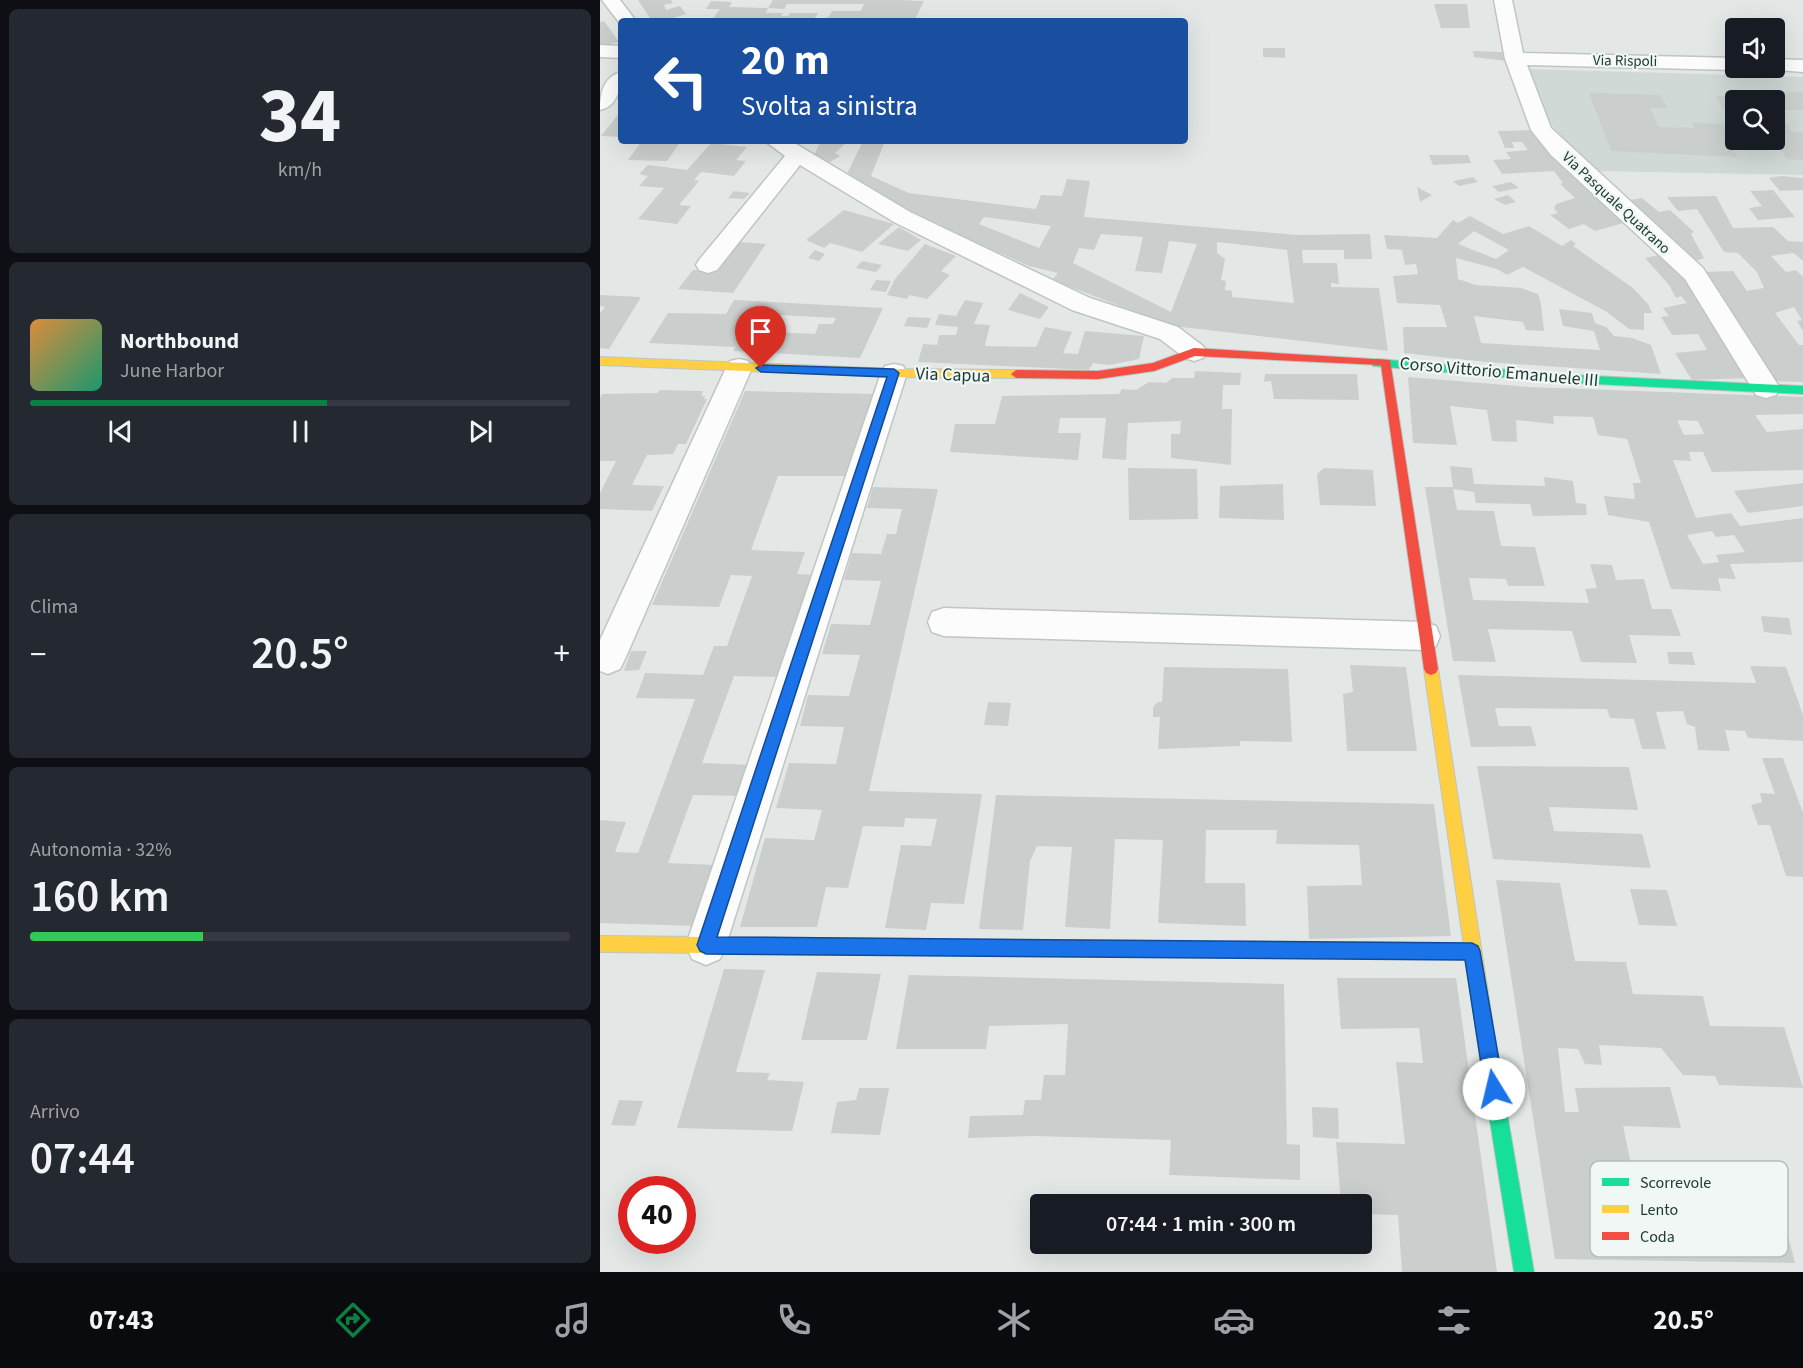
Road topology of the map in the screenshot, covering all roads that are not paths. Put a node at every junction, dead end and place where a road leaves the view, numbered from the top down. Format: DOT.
graph roads {
  1 [pos="611,0"];
  2 [pos="1503,0"];
  3 [pos="625,18"];
  4 [pos="600,51"];
  5 [pos="618,52"];
  6 [pos="1515,59"];
  7 [pos="1725,64"];
  8 [pos="1785,65"];
  9 [pos="1803,66"];
  10 [pos="618,82"];
  11 [pos="600,104"];
  12 [pos="781,144"];
  13 [pos="797,154"];
  14 [pos="708,265"];
  15 [pos="1194,352"];
  16 [pos="600,361"];
  17 [pos="1386,363"];
  18 [pos="739,368"];
  19 [pos="894,373"];
  20 [pos="1767,388"];
  21 [pos="1803,390"];
  22 [pos="944,622"];
  23 [pos="1424,636"];
  24 [pos="608,659"];
  25 [pos="600,944"];
  26 [pos="706,945"];
  27 [pos="1472,951"];
  28 [pos="1524,1272"];
  1 -- 3 [label="street"];
  2 -- 6 [label="street, Via Pasquale Quatrano"];
  4 -- 5 [label="street"];
  6 -- 7 [label="street, Via Rispoli"];
  6 -- 20 [label="street, Via Pasquale Quatrano"];
  8 -- 9 [label="street"];
  10 -- 11 [label="street"];
  12 -- 13 [label="street"];
  13 -- 14 [label="street"];
  13 -- 15 [label="street"];
  15 -- 17 [label="street, Corso Vittorio Emanuele III"];
  15 -- 19 [label="street, Via Capua"];
  16 -- 18 [label="street, Via Capua"];
  17 -- 20 [label="street, Corso Vittorio Emanuele III"];
  17 -- 23 [label="street"];
  18 -- 19 [label="street, Via Capua"];
  18 -- 24 [label="street"];
  19 -- 26 [label="street"];
  20 -- 21 [label="street, Corso Vittorio Emanuele III"];
  22 -- 23 [label="street"];
  23 -- 27 [label="street"];
  25 -- 26 [label="street"];
  26 -- 27 [label="street"];
  27 -- 28 [label="street"];
}
